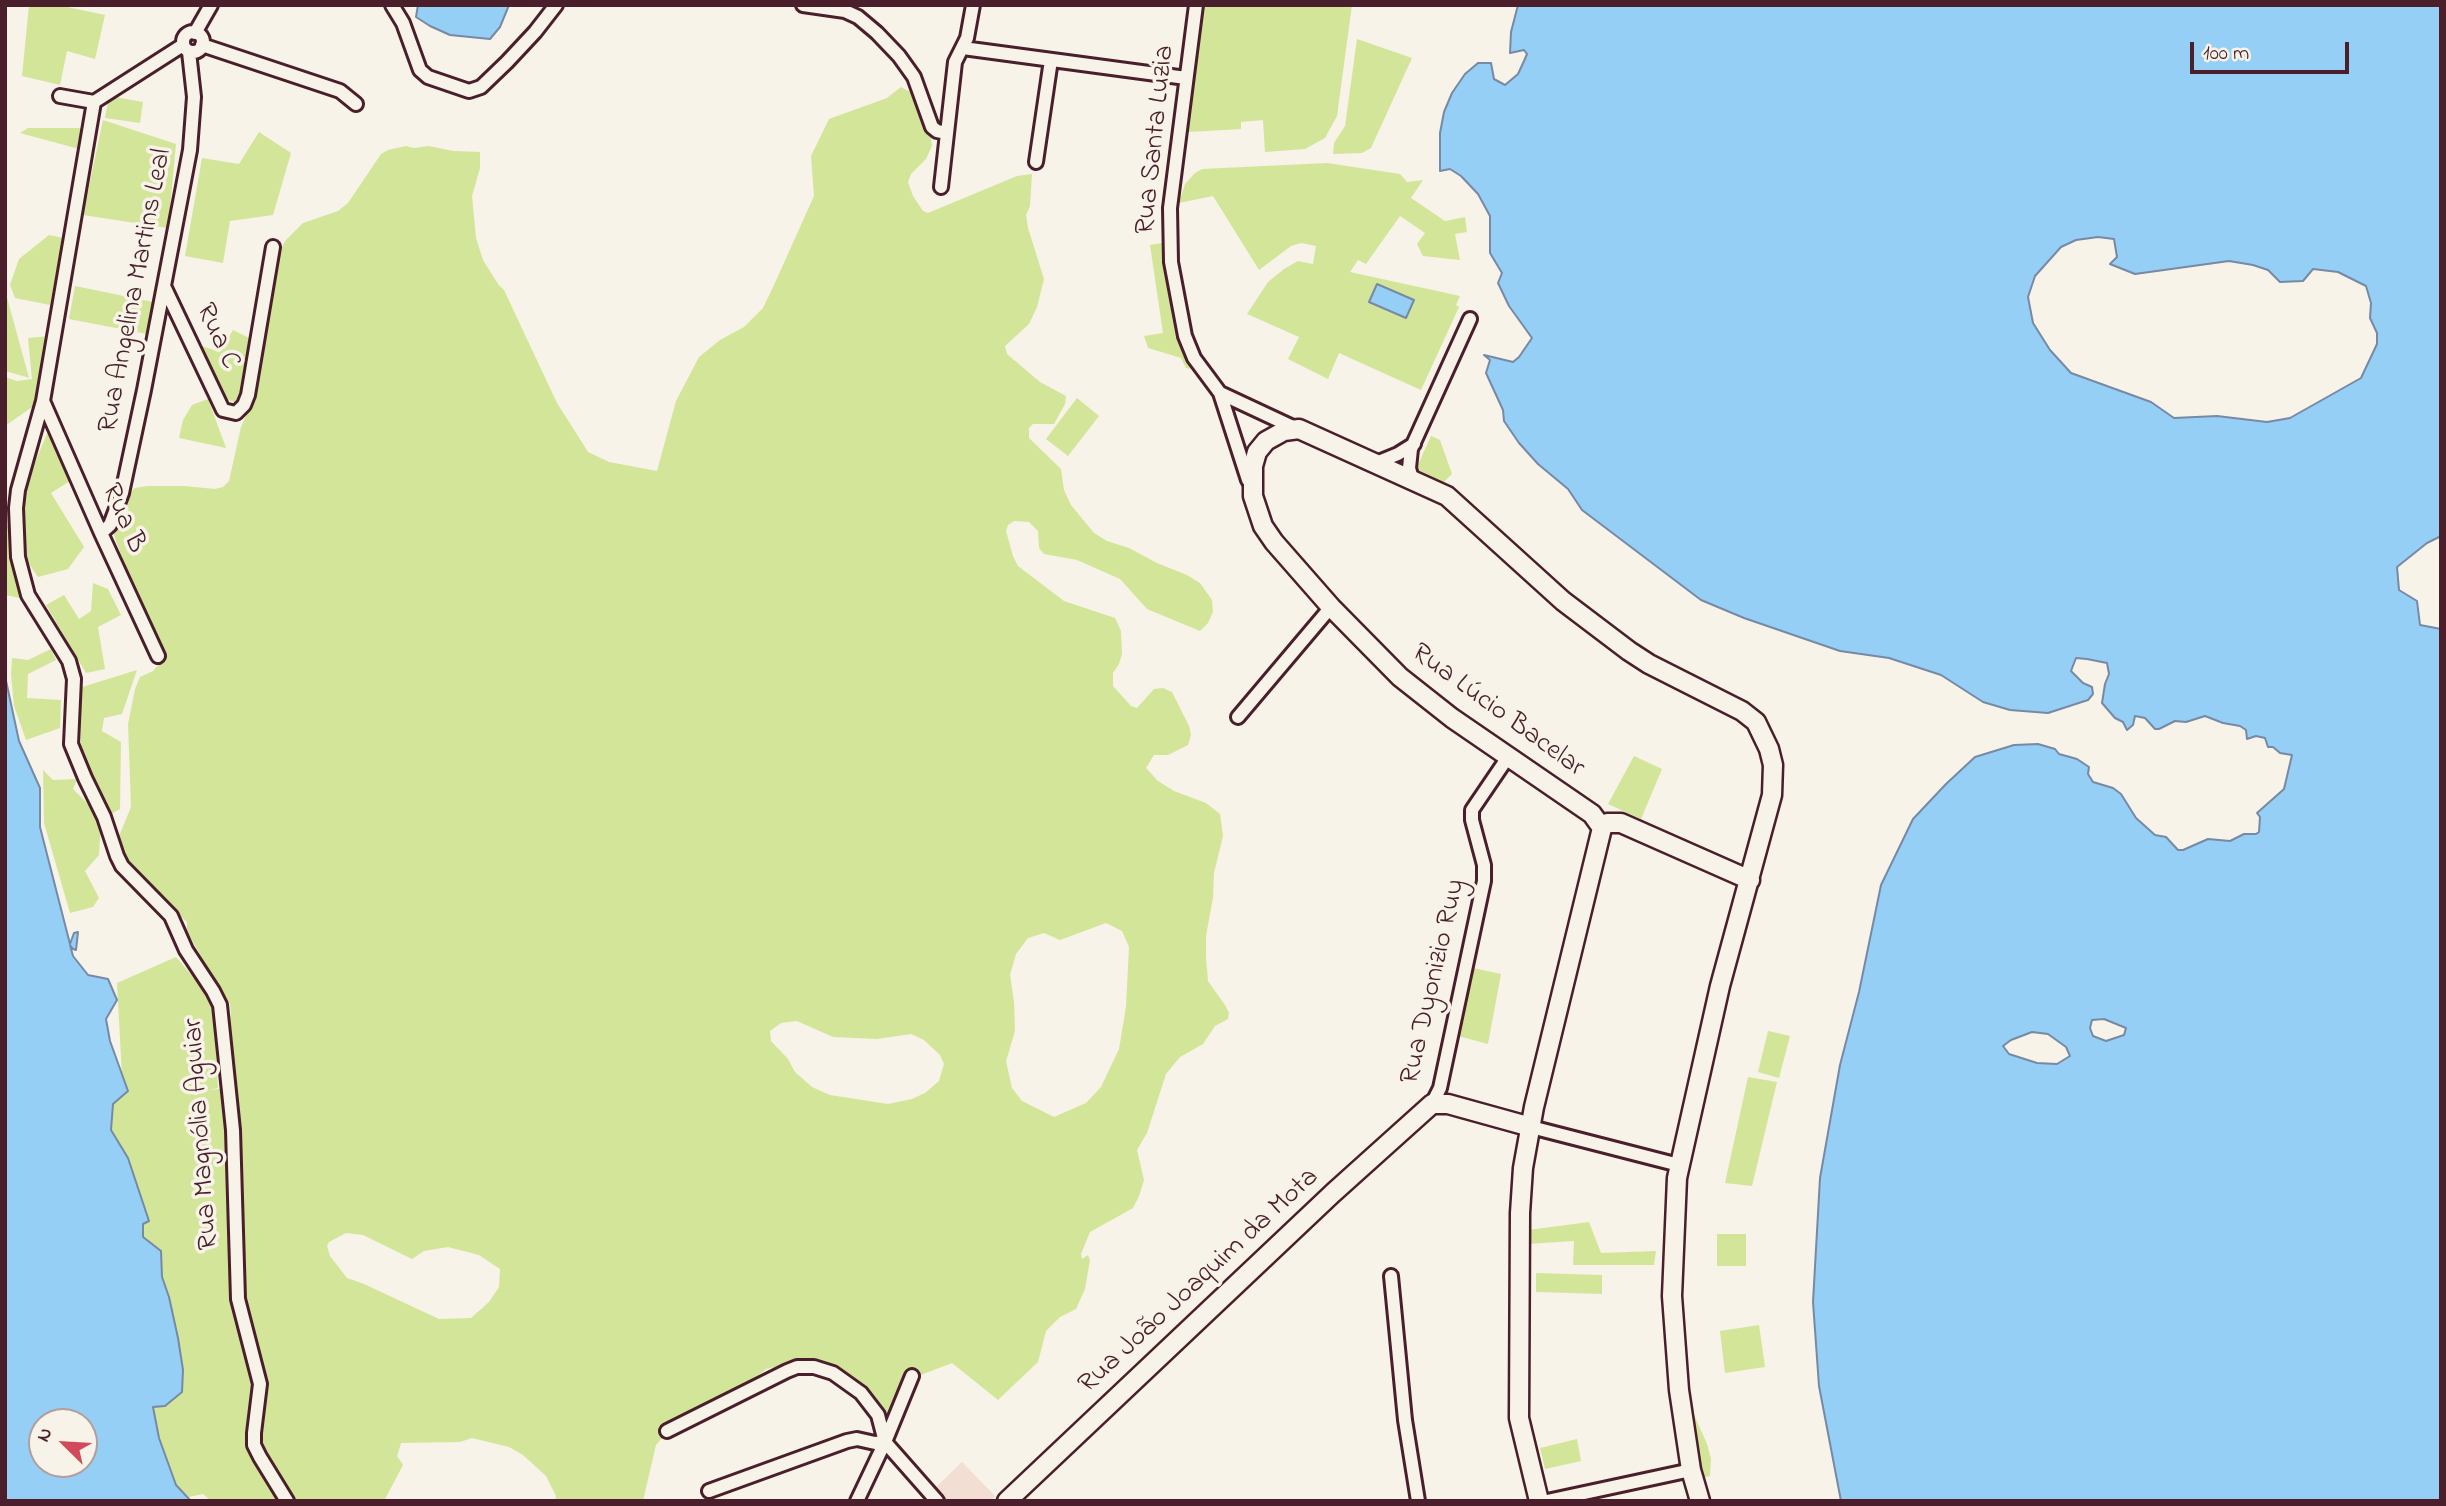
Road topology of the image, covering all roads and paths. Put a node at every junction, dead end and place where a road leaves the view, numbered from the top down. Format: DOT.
graph roads {
  1 [pos="211,5"];
  2 [pos="392,5"];
  3 [pos="556,5"];
  4 [pos="803,5"];
  5 [pos="974,5"];
  6 [pos="1196,5"];
  7 [pos="199,39"];
  8 [pos="186,48"];
  9 [pos="963,48"];
  10 [pos="1051,60"];
  11 [pos="1186,78"];
  12 [pos="60,96"];
  13 [pos="94,102"];
  14 [pos="356,104"];
  15 [pos="947,133"];
  16 [pos="1036,162"];
  17 [pos="941,187"];
  18 [pos="273,247"];
  19 [pos="164,285"];
  20 [pos="1470,319"];
  21 [pos="1220,393"];
  22 [pos="43,401"];
  23 [pos="1299,429"];
  24 [pos="1414,443"];
  25 [pos="1376,463"];
  26 [pos="1412,479"];
  27 [pos="1253,496"];
  28 [pos="101,533"];
  29 [pos="1331,607"];
  30 [pos="158,656"];
  31 [pos="1237,717"];
  32 [pos="1508,757"];
  33 [pos="1602,828"];
  34 [pos="1750,880"];
  35 [pos="1432,1104"];
  36 [pos="1531,1127"];
  37 [pos="1679,1165"];
  38 [pos="1391,1276"];
  39 [pos="912,1376"];
  40 [pos="667,1431"];
  41 [pos="885,1442"];
  42 [pos="1692,1470"];
  43 [pos="709,1490"];
  44 [pos="287,1501"];
  45 [pos="857,1501"];
  46 [pos="937,1501"];
  47 [pos="1006,1501"];
  48 [pos="1418,1501"];
  49 [pos="1539,1501"];
  50 [pos="1546,1501"];
  51 [pos="1700,1501"];
  1 -- 7 [label="street"];
  2 -- 3 [label="street"];
  4 -- 15 [label="street"];
  5 -- 9 [label="street"];
  6 -- 11 [label="street, Rua Santa Luzia"];
  7 -- 8 [label="street"];
  7 -- 14 [label="street"];
  8 -- 13 [label="street"];
  8 -- 19 [label="street, Rua Angelina Martins Leal"];
  9 -- 10 [label="street"];
  9 -- 15 [label="street"];
  10 -- 11 [label="street"];
  10 -- 16 [label="street"];
  11 -- 21 [label="street, Rua Santa Luzia"];
  12 -- 13 [label="street"];
  13 -- 22 [label="street, Rua Magnólia Aguiar"];
  15 -- 17 [label="street"];
  18 -- 19 [label="street, Rua C"];
  19 -- 28 [label="street, Rua Angelina Martins Leal"];
  20 -- 24 [label="street"];
  21 -- 23 [label="street"];
  21 -- 27 [label="street, Rua Lúcio Bacelar"];
  22 -- 28 [label="street, Rua B"];
  22 -- 44 [label="street, Rua Magnólia Aguiar"];
  23 -- 25 [label="street"];
  23 -- 27 [label="street"];
  24 -- 25 [label="street"];
  24 -- 26 [label="street"];
  25 -- 26 [label="street"];
  26 -- 34 [label="street"];
  27 -- 29 [label="street, Rua Lúcio Bacelar"];
  28 -- 30 [label="street, Rua B"];
  29 -- 31 [label="street"];
  29 -- 32 [label="street, Rua Lúcio Bacelar"];
  32 -- 33 [label="street, Rua Lúcio Bacelar"];
  32 -- 35 [label="street, Rua Dyonizio Ruy"];
  33 -- 34 [label="street"];
  33 -- 36 [label="street"];
  34 -- 37 [label="street"];
  35 -- 36 [label="street"];
  35 -- 47 [label="street, Rua João Joaquim da Mota"];
  36 -- 37 [label="street"];
  36 -- 49 [label="street"];
  37 -- 42 [label="street"];
  38 -- 48 [label="street"];
  39 -- 41 [label="street"];
  40 -- 41 [label="street"];
  41 -- 43 [label="street"];
  41 -- 45 [label="street"];
  41 -- 46 [label="street"];
  42 -- 50 [label="street"];
  42 -- 51 [label="street"];
}
